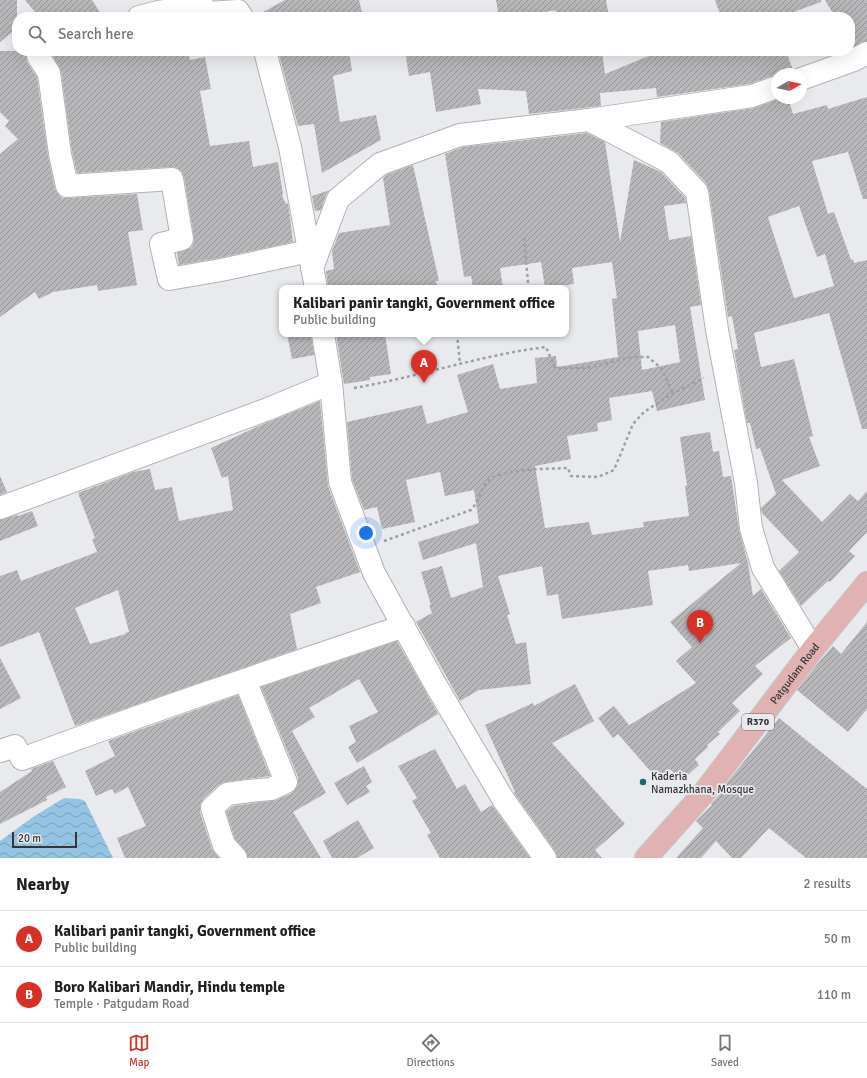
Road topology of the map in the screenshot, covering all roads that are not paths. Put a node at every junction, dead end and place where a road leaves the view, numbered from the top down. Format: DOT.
graph roads {
  1 [pos="197,0"];
  2 [pos="158,12"];
  3 [pos="207,12"];
  4 [pos="223,12"];
  5 [pos="239,12"];
  6 [pos="867,53"];
  7 [pos="38,56"];
  8 [pos="266,56"];
  9 [pos="807,77"];
  10 [pos="771,89"];
  11 [pos="589,120"];
  12 [pos="312,269"];
  13 [pos="323,337"];
  14 [pos="331,387"];
  15 [pos="0,508"];
  16 [pos="867,583"];
  17 [pos="404,626"];
  18 [pos="813,649"];
  19 [pos="245,680"];
  20 [pos="0,751"];
  21 [pos="236,858"];
  22 [pos="545,858"];
  23 [pos="646,858"];
  1 -- 2 [label="street"];
  1 -- 3 [label="street"];
  4 -- 5 [label="street"];
  6 -- 9 [label="street"];
  7 -- 12 [label="street"];
  8 -- 12 [label="street"];
  10 -- 11 [label="street"];
  11 -- 12 [label="street"];
  11 -- 18 [label="street"];
  13 -- 14 [label="street"];
  14 -- 15 [label="street"];
  14 -- 17 [label="street"];
  16 -- 18 [label="main road, Patgudam Road / R370"];
  17 -- 19 [label="street"];
  17 -- 22 [label="street"];
  18 -- 23 [label="main road, Patgudam Road / R370"];
  19 -- 20 [label="street"];
  19 -- 21 [label="street"];
}
